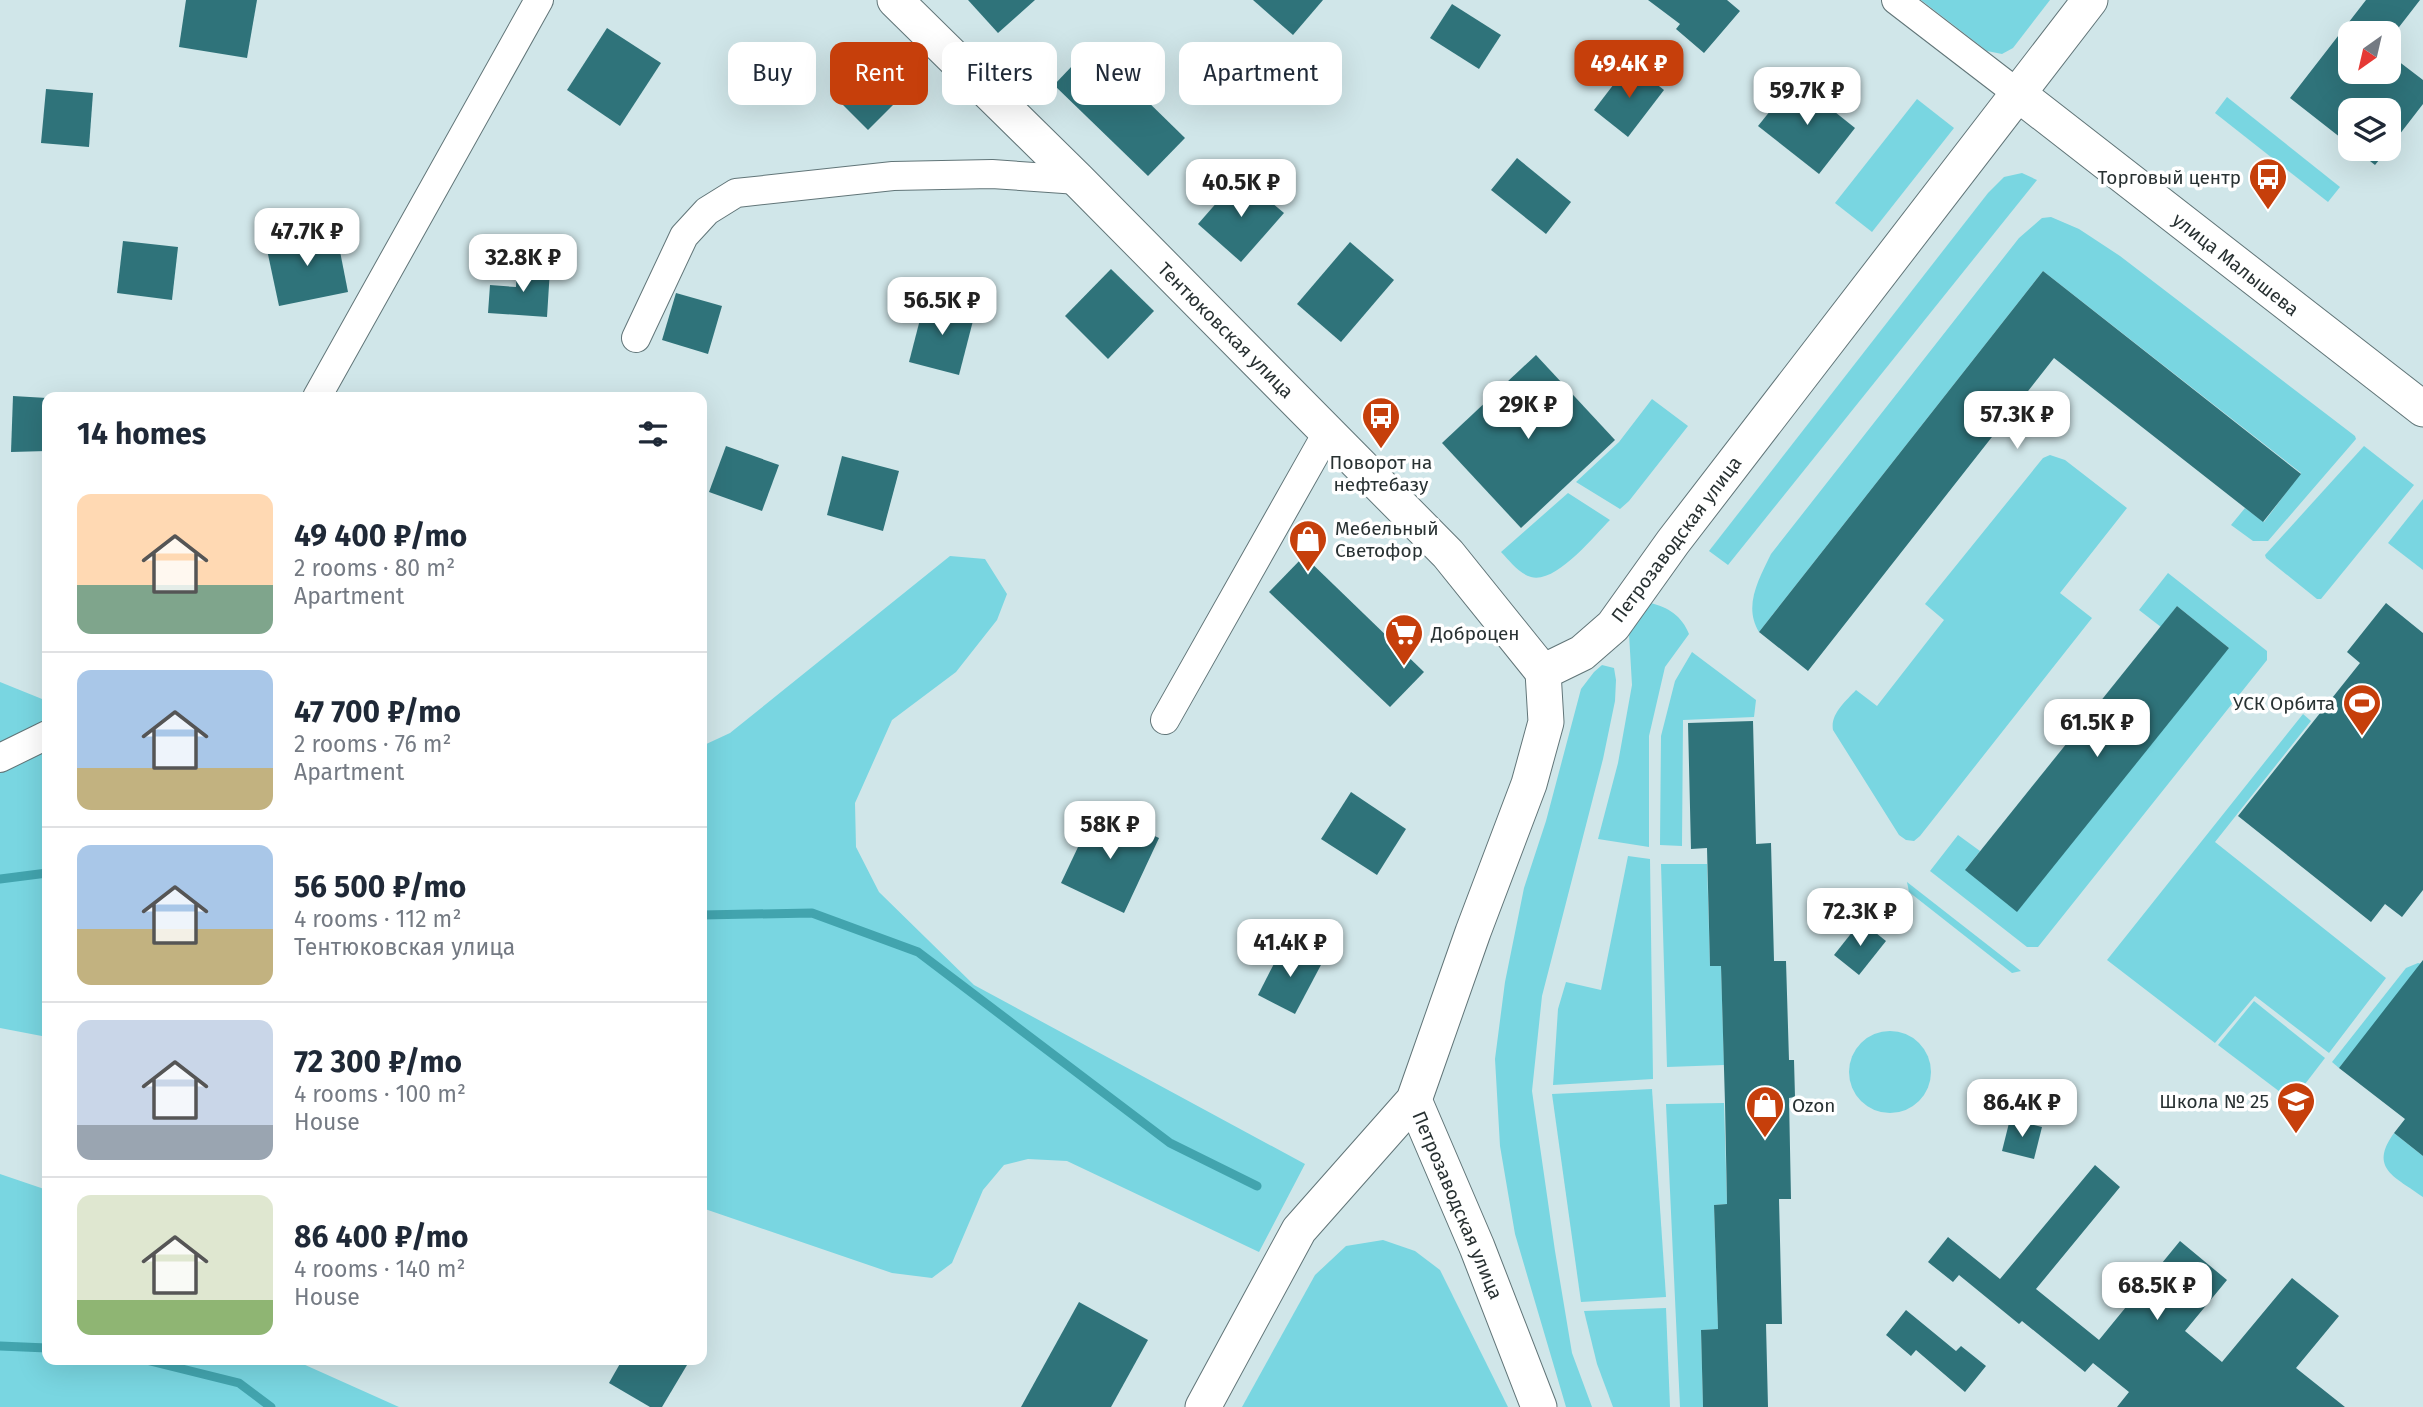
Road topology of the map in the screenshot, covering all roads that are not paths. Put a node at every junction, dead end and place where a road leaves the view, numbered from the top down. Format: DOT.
graph roads {
  1 [pos="539,0"];
  2 [pos="895,0"];
  3 [pos="1896,0"];
  4 [pos="2090,0"];
  5 [pos="2017,93"];
  6 [pos="1078,180"];
  7 [pos="636,338"];
  8 [pos="320,392"];
  9 [pos="2423,409"];
  10 [pos="1328,433"];
  11 [pos="1544,672"];
  12 [pos="1165,720"];
  13 [pos="42,737"];
  14 [pos="0,758"];
  15 [pos="1414,1100"];
  16 [pos="1203,1407"];
  17 [pos="1539,1407"];
  1 -- 8 [label="street"];
  2 -- 6 [label="street, Тентюковская улица"];
  3 -- 5 [label="street"];
  4 -- 5 [label="street, Петрозаводская улица"];
  5 -- 9 [label="street, улица Малышева"];
  5 -- 11 [label="street, Петрозаводская улица"];
  6 -- 7 [label="street"];
  6 -- 10 [label="street, Тентюковская улица"];
  10 -- 11 [label="street, Тентюковская улица"];
  10 -- 12 [label="street"];
  11 -- 15 [label="street, Петрозаводская улица"];
  13 -- 14 [label="street"];
  15 -- 16 [label="street"];
  15 -- 17 [label="street, Петрозаводская улица"];
}
